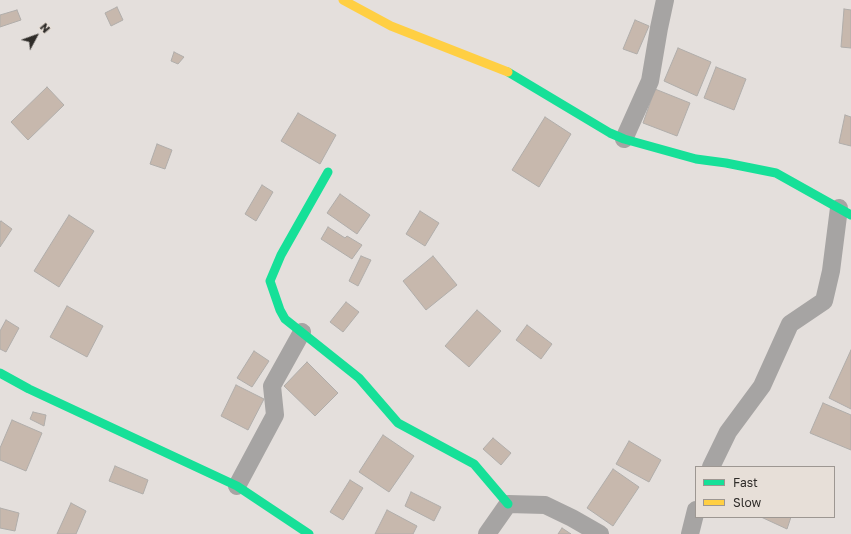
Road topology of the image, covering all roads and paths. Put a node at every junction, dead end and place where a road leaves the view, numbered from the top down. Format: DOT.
graph roads {
  1 [pos="343,0"];
  2 [pos="665,0"];
  3 [pos="624,140"];
  4 [pos="328,172"];
  5 [pos="845,212"];
  6 [pos="302,332"];
  7 [pos="0,373"];
  8 [pos="711,466"];
  9 [pos="237,486"];
  10 [pos="508,504"];
  11 [pos="695,514"];
  12 [pos="309,534"];
  13 [pos="487,534"];
  14 [pos="600,534"];
  15 [pos="690,534"];
  1 -- 3 [label="street"];
  2 -- 3 [label="street"];
  3 -- 5 [label="street"];
  4 -- 6 [label="street"];
  5 -- 8 [label="street"];
  6 -- 9 [label="street"];
  6 -- 10 [label="street"];
  7 -- 9 [label="street"];
  9 -- 12 [label="street"];
  10 -- 13 [label="street"];
  10 -- 14 [label="street"];
  11 -- 15 [label="street"];
}
